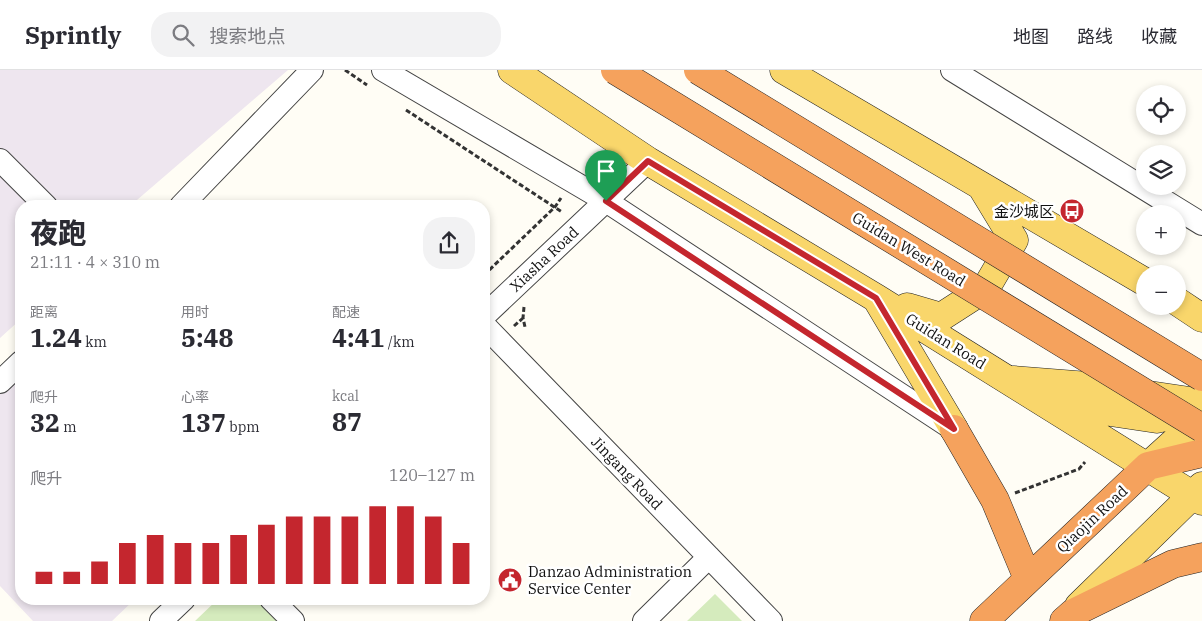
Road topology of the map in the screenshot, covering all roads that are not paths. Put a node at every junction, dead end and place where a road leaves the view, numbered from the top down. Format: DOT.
graph roads {
  1 [pos="312,70"];
  2 [pos="512,70"];
  3 [pos="615,70"];
  4 [pos="698,70"];
  5 [pos="784,70"];
  6 [pos="952,70"];
  7 [pos="376,78"];
  8 [pos="0,160"];
  9 [pos="648,161"];
  10 [pos="980,185"];
  11 [pos="40,200"];
  12 [pos="187,200"];
  13 [pos="606,201"];
  14 [pos="1202,224"];
  15 [pos="1136,277"];
  16 [pos="876,298"];
  17 [pos="490,310"];
  18 [pos="490,331"];
  19 [pos="15,368"];
  20 [pos="1202,377"];
  21 [pos="1009,380"];
  22 [pos="0,382"];
  23 [pos="1046,402"];
  24 [pos="1202,403"];
  25 [pos="1202,408"];
  26 [pos="1202,417"];
  27 [pos="1202,428"];
  28 [pos="954,429"];
  29 [pos="1202,453"];
  30 [pos="1148,466"];
  31 [pos="1199,494"];
  32 [pos="709,557"];
  33 [pos="1202,557"];
  34 [pos="1028,579"];
  35 [pos="178,605"];
  36 [pos="277,605"];
  37 [pos="1067,619"];
  38 [pos="161,621"];
  39 [pos="293,621"];
  40 [pos="644,621"];
  41 [pos="771,621"];
  42 [pos="984,621"];
  1 -- 12 [label="street"];
  2 -- 9 [label="main road, Guidan Road"];
  3 -- 27 [label="highway, Guidan West Road, bridge"];
  4 -- 20 [label="highway, bridge"];
  5 -- 10 [label="main road"];
  6 -- 14 [label="street"];
  7 -- 13 [label="street"];
  8 -- 11 [label="street"];
  9 -- 13 [label="street, Xiasha Road"];
  9 -- 16 [label="main road, Guidan Road"];
  10 -- 15 [label="main road"];
  10 -- 16 [label="main road"];
  13 -- 17 [label="street, Xiasha Road"];
  13 -- 28 [label="street"];
  16 -- 21 [label="main road, Guidan Road"];
  16 -- 28 [label="main road"];
  18 -- 32 [label="street, Jingang Road"];
  19 -- 22 [label="street"];
  21 -- 23 [label="main road, Guidan Road"];
  21 -- 24 [label="main road"];
  23 -- 25 [label="main road"];
  23 -- 30 [label="main road, Guidan Road"];
  26 -- 30 [label="main road, Qiaojin Road"];
  28 -- 34 [label="highway"];
  29 -- 30 [label="highway"];
  30 -- 31 [label="main road, Guidan Road"];
  30 -- 34 [label="highway, Qiaojin Road"];
  31 -- 37 [label="main road"];
  32 -- 40 [label="street"];
  32 -- 41 [label="street, Jingang Road"];
  33 -- 37 [label="highway"];
  34 -- 42 [label="highway, Qiaojin Road"];
  35 -- 38 [label="street"];
  36 -- 39 [label="street"];
}
